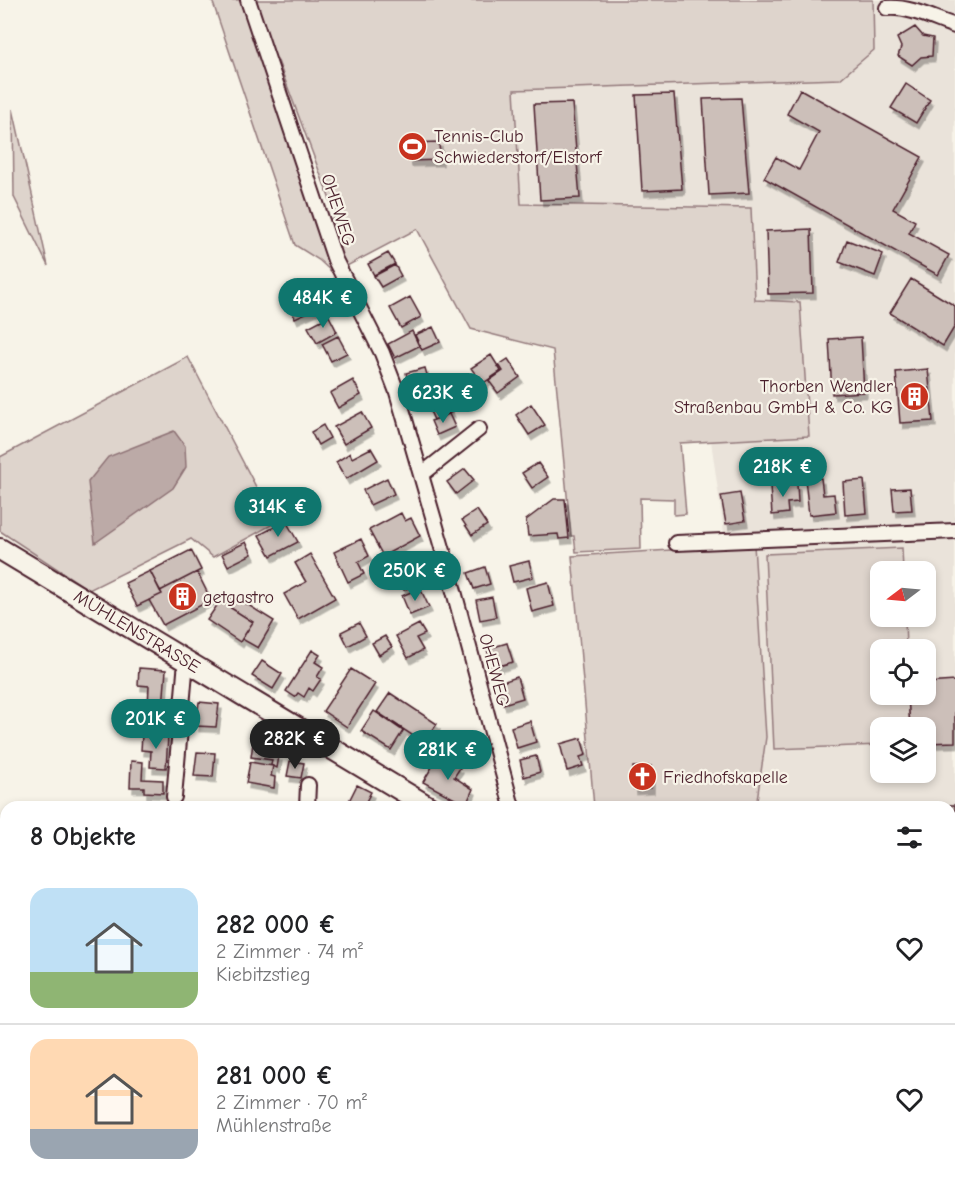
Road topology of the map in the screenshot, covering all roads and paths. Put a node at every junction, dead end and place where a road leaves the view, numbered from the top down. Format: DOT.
graph roads {
  1 [pos="249,0"];
  2 [pos="887,8"];
  3 [pos="955,26"];
  4 [pos="479,429"];
  5 [pos="421,475"];
  6 [pos="955,531"];
  7 [pos="676,543"];
  8 [pos="0,549"];
  9 [pos="186,661"];
  10 [pos="308,785"];
  11 [pos="174,797"];
  12 [pos="307,801"];
  13 [pos="419,801"];
  14 [pos="510,801"];
  1 -- 5 [label="street, OHEWEG"];
  2 -- 3 [label="street"];
  4 -- 5 [label="street"];
  5 -- 14 [label="street, OHEWEG"];
  6 -- 7 [label="street"];
  8 -- 9 [label="main road, MÜHLENSTRASSE"];
  9 -- 11 [label="street"];
  9 -- 13 [label="main road, MÜHLENSTRASSE"];
  10 -- 12 [label="street"];
}
